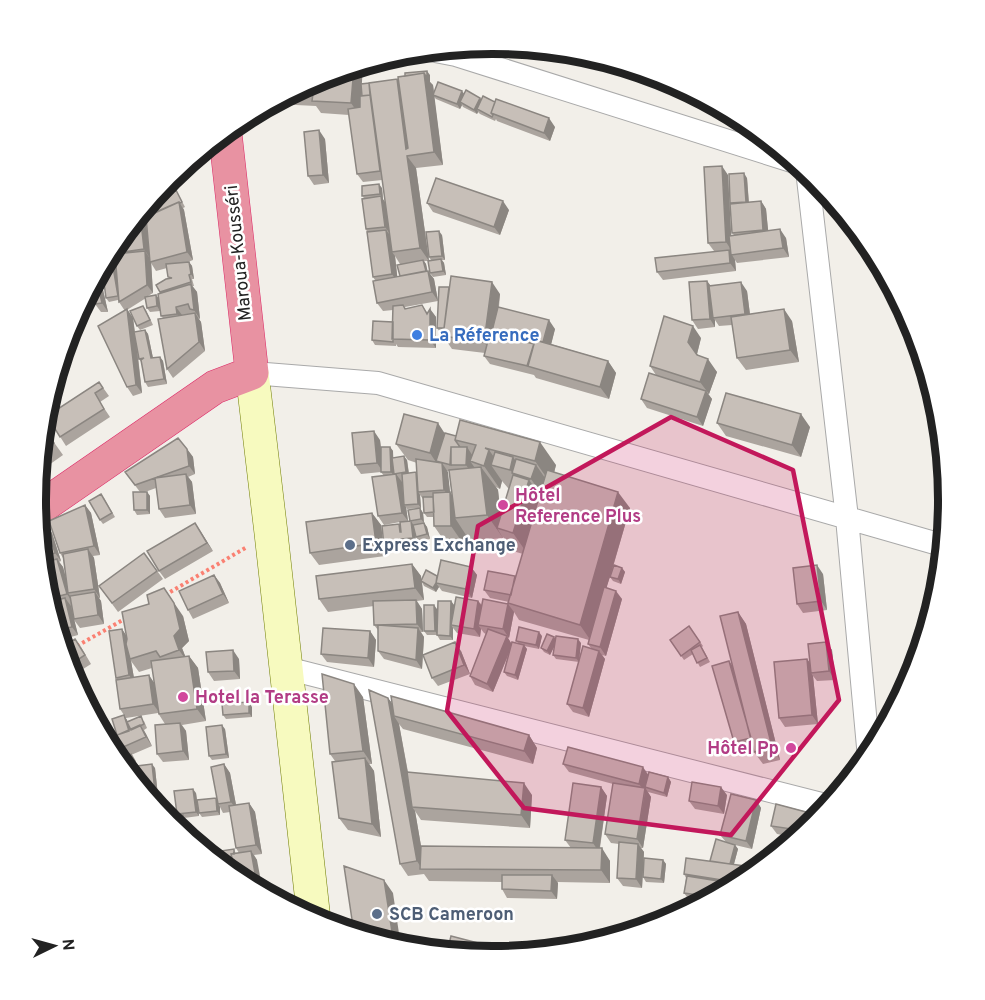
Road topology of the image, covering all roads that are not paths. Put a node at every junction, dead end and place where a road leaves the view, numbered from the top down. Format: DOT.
graph roads {
  1 [pos="458,56"];
  2 [pos="226,142"];
  3 [pos="776,156"];
  4 [pos="809,186"];
  5 [pos="252,374"];
  6 [pos="46,504"];
  7 [pos="847,518"];
  8 [pos="936,544"];
  9 [pos="286,668"];
  10 [pos="867,741"];
  11 [pos="819,803"];
  12 [pos="313,908"];
  1 -- 3 [label="street"];
  2 -- 5 [label="highway, Maroua-Kousséri"];
  4 -- 7 [label="street"];
  5 -- 6 [label="highway"];
  5 -- 7 [label="street"];
  5 -- 9 [label="street"];
  7 -- 8 [label="street"];
  7 -- 10 [label="street"];
  9 -- 11 [label="street"];
  9 -- 12 [label="street"];
}
